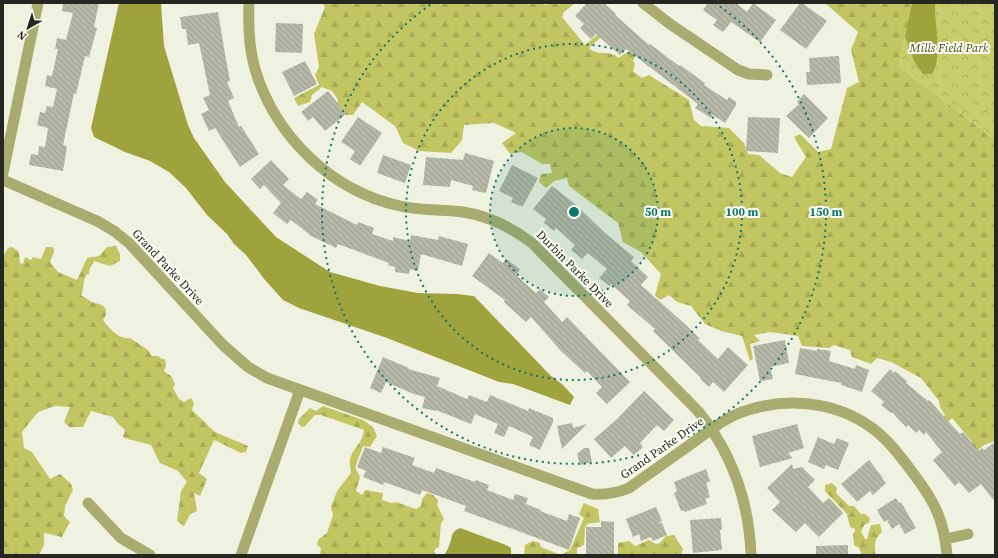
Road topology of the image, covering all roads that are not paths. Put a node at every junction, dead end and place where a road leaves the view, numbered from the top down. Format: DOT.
graph roads {
  1 [pos="38,3"];
  2 [pos="248,3"];
  3 [pos="643,3"];
  4 [pos="767,75"];
  5 [pos="3,173"];
  6 [pos="3,180"];
  7 [pos="300,390"];
  8 [pos="712,428"];
  9 [pos="88,503"];
  10 [pos="968,534"];
  11 [pos="946,539"];
  12 [pos="150,555"];
  13 [pos="241,555"];
  14 [pos="751,555"];
  15 [pos="947,555"];
  1 -- 5 [label="street"];
  2 -- 8 [label="street, Durbin Parke Drive"];
  3 -- 4 [label="street"];
  6 -- 7 [label="street, Grand Parke Drive"];
  7 -- 8 [label="street, Grand Parke Drive"];
  7 -- 13 [label="street"];
  8 -- 11 [label="street, Grand Parke Drive"];
  8 -- 14 [label="street, Durbin Parke Drive"];
  9 -- 12 [label="street"];
  10 -- 11 [label="street"];
  11 -- 15 [label="street, Grand Parke Drive"];
}
